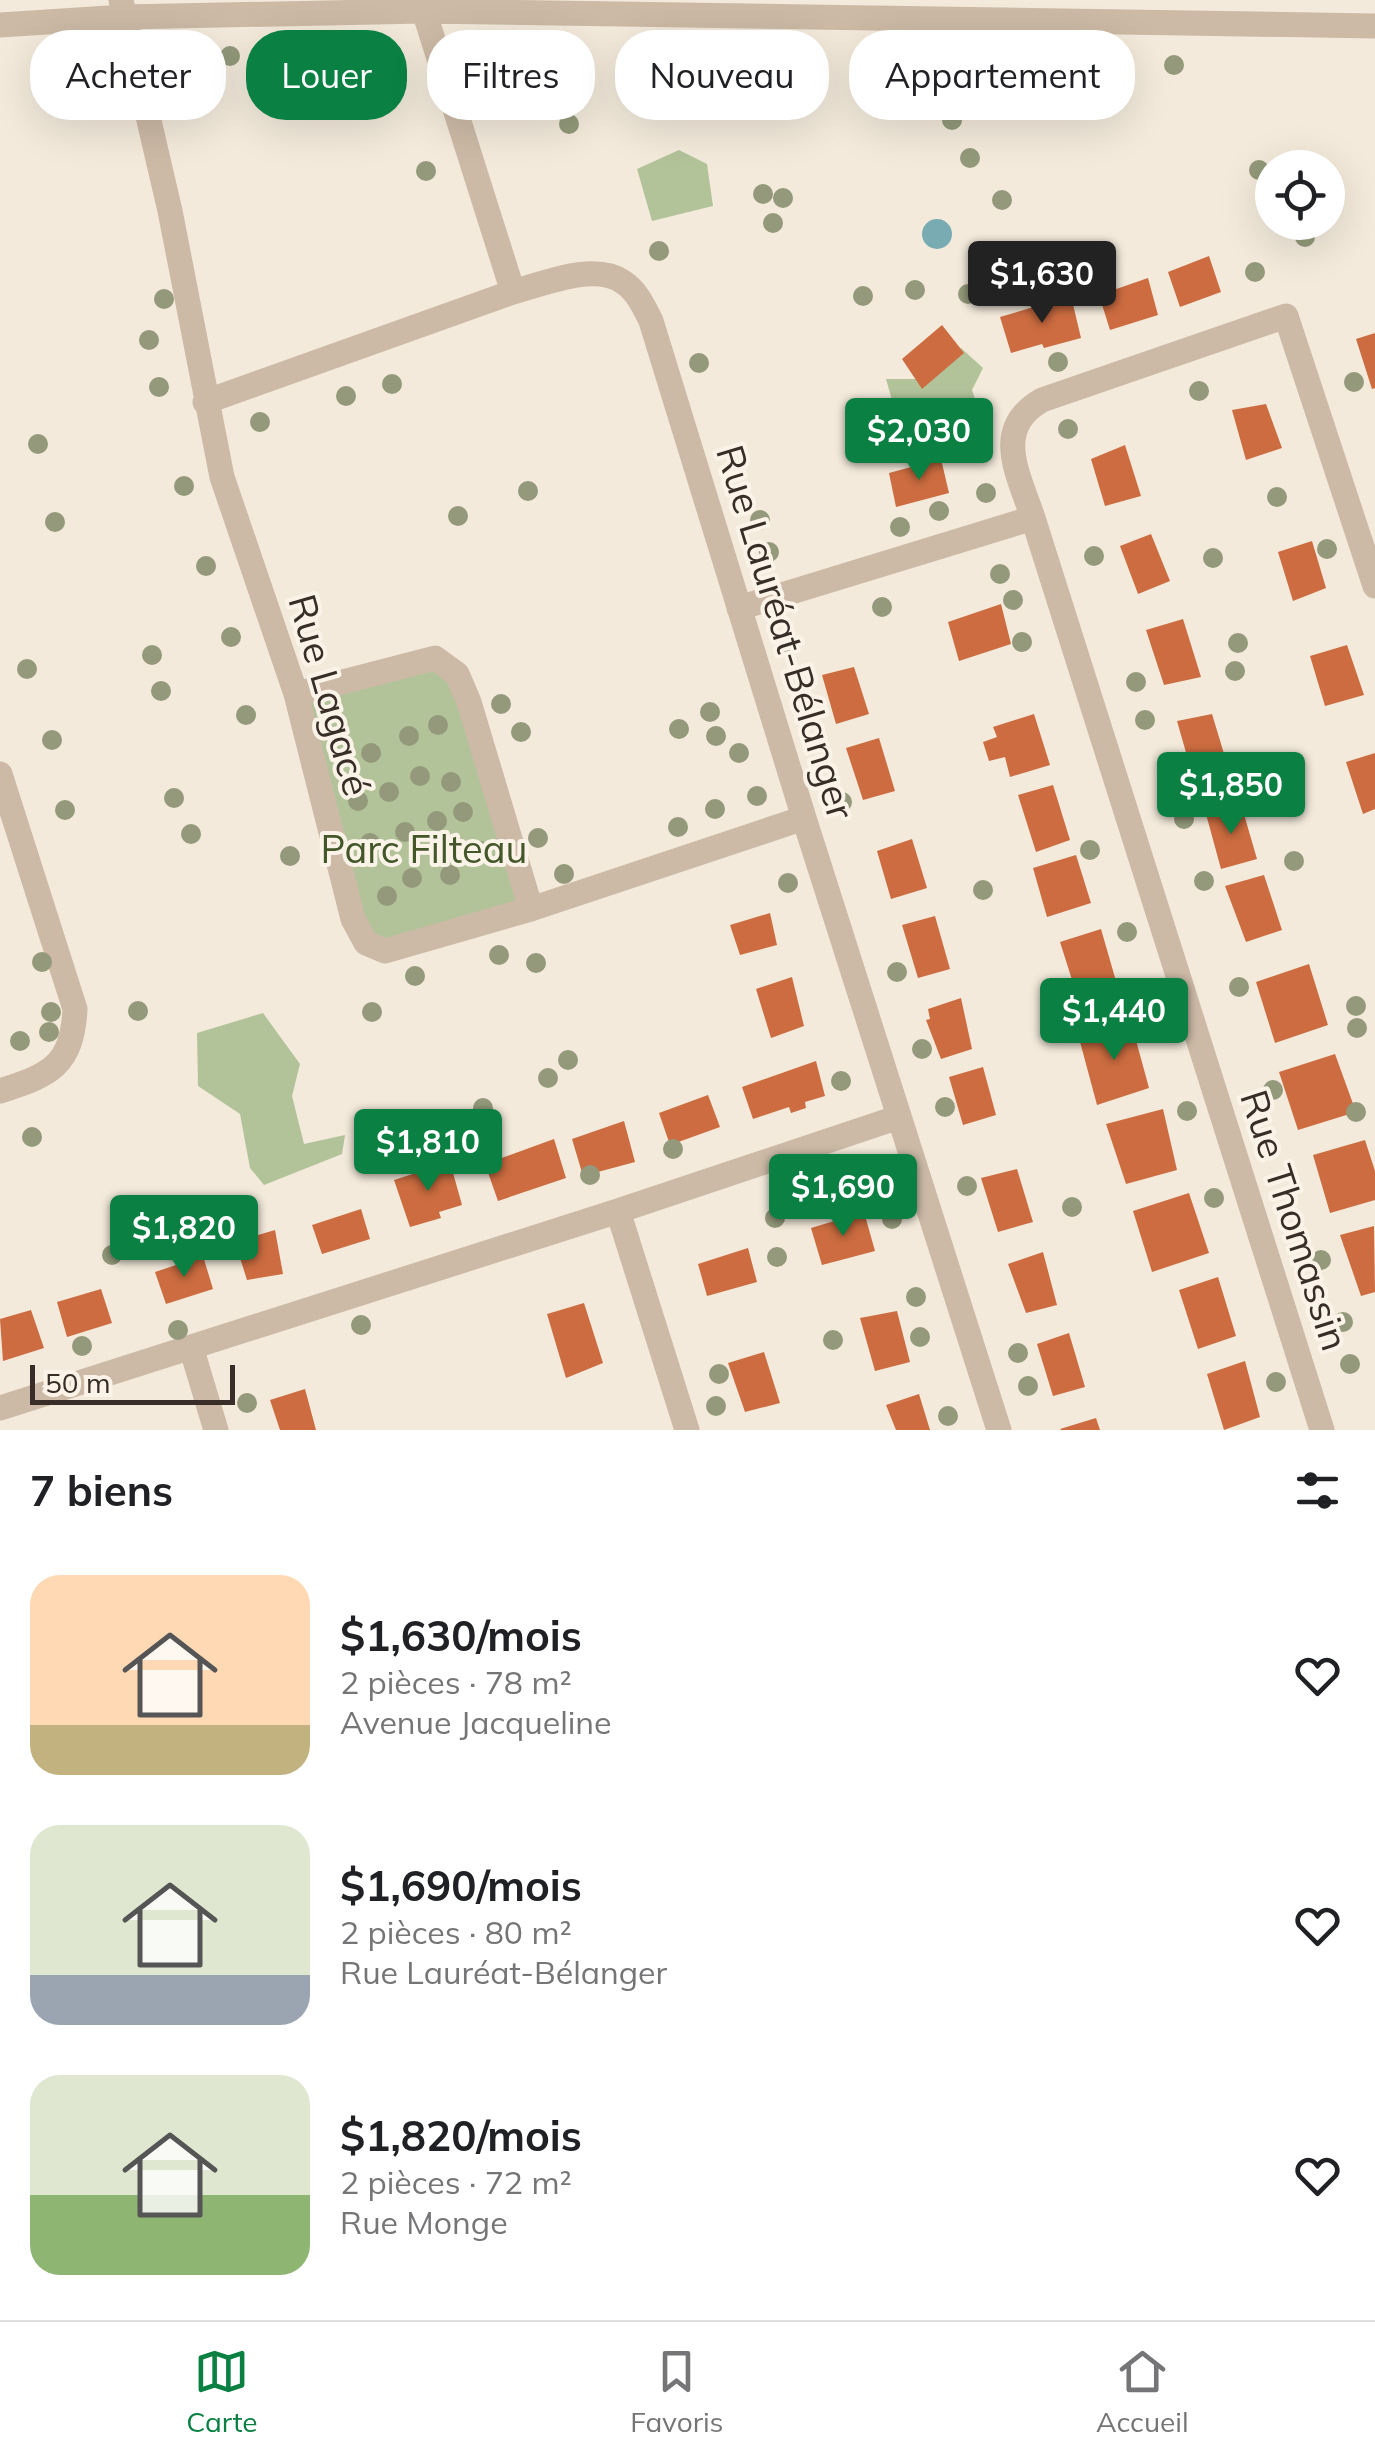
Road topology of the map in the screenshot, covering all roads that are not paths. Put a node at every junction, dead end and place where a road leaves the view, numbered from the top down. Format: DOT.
graph roads {
  1 [pos="676,6"];
  2 [pos="122,9"];
  3 [pos="424,11"];
  4 [pos="1226,11"];
  5 [pos="0,25"];
  6 [pos="1375,26"];
  7 [pos="513,292"];
  8 [pos="205,402"];
  9 [pos="1033,518"];
  10 [pos="1375,586"];
  11 [pos="739,608"];
  12 [pos="296,694"];
  13 [pos="0,774"];
  14 [pos="804,818"];
  15 [pos="531,909"];
  16 [pos="0,1091"];
  17 [pos="899,1117"];
  18 [pos="618,1211"];
  19 [pos="191,1347"];
  20 [pos="0,1408"];
  21 [pos="216,1430"];
  22 [pos="687,1430"];
  23 [pos="998,1430"];
  24 [pos="1322,1430"];
  1 -- 3 [label="street"];
  1 -- 4 [label="street"];
  2 -- 3 [label="street"];
  2 -- 5 [label="street"];
  2 -- 8 [label="street, Rue Lagacé"];
  3 -- 7 [label="street"];
  4 -- 6 [label="street"];
  7 -- 8 [label="street, Rue Lauréat-Bélanger"];
  7 -- 11 [label="street, Rue Lauréat-Bélanger"];
  8 -- 12 [label="street, Rue Lagacé"];
  9 -- 10 [label="street, Rue Thomassin"];
  9 -- 11 [label="street"];
  9 -- 24 [label="street, Rue Thomassin"];
  11 -- 14 [label="street, Rue Lauréat-Bélanger"];
  12 -- 15 [label="street"];
  12 -- 15 [label="street, Rue Lagacé"];
  13 -- 16 [label="street"];
  14 -- 15 [label="street, Rue Lagacé"];
  14 -- 17 [label="street, Rue Lauréat-Bélanger"];
  17 -- 18 [label="street"];
  17 -- 23 [label="street, Rue Lauréat-Bélanger"];
  18 -- 19 [label="street"];
  18 -- 22 [label="street"];
  19 -- 20 [label="street"];
  19 -- 21 [label="street"];
}
